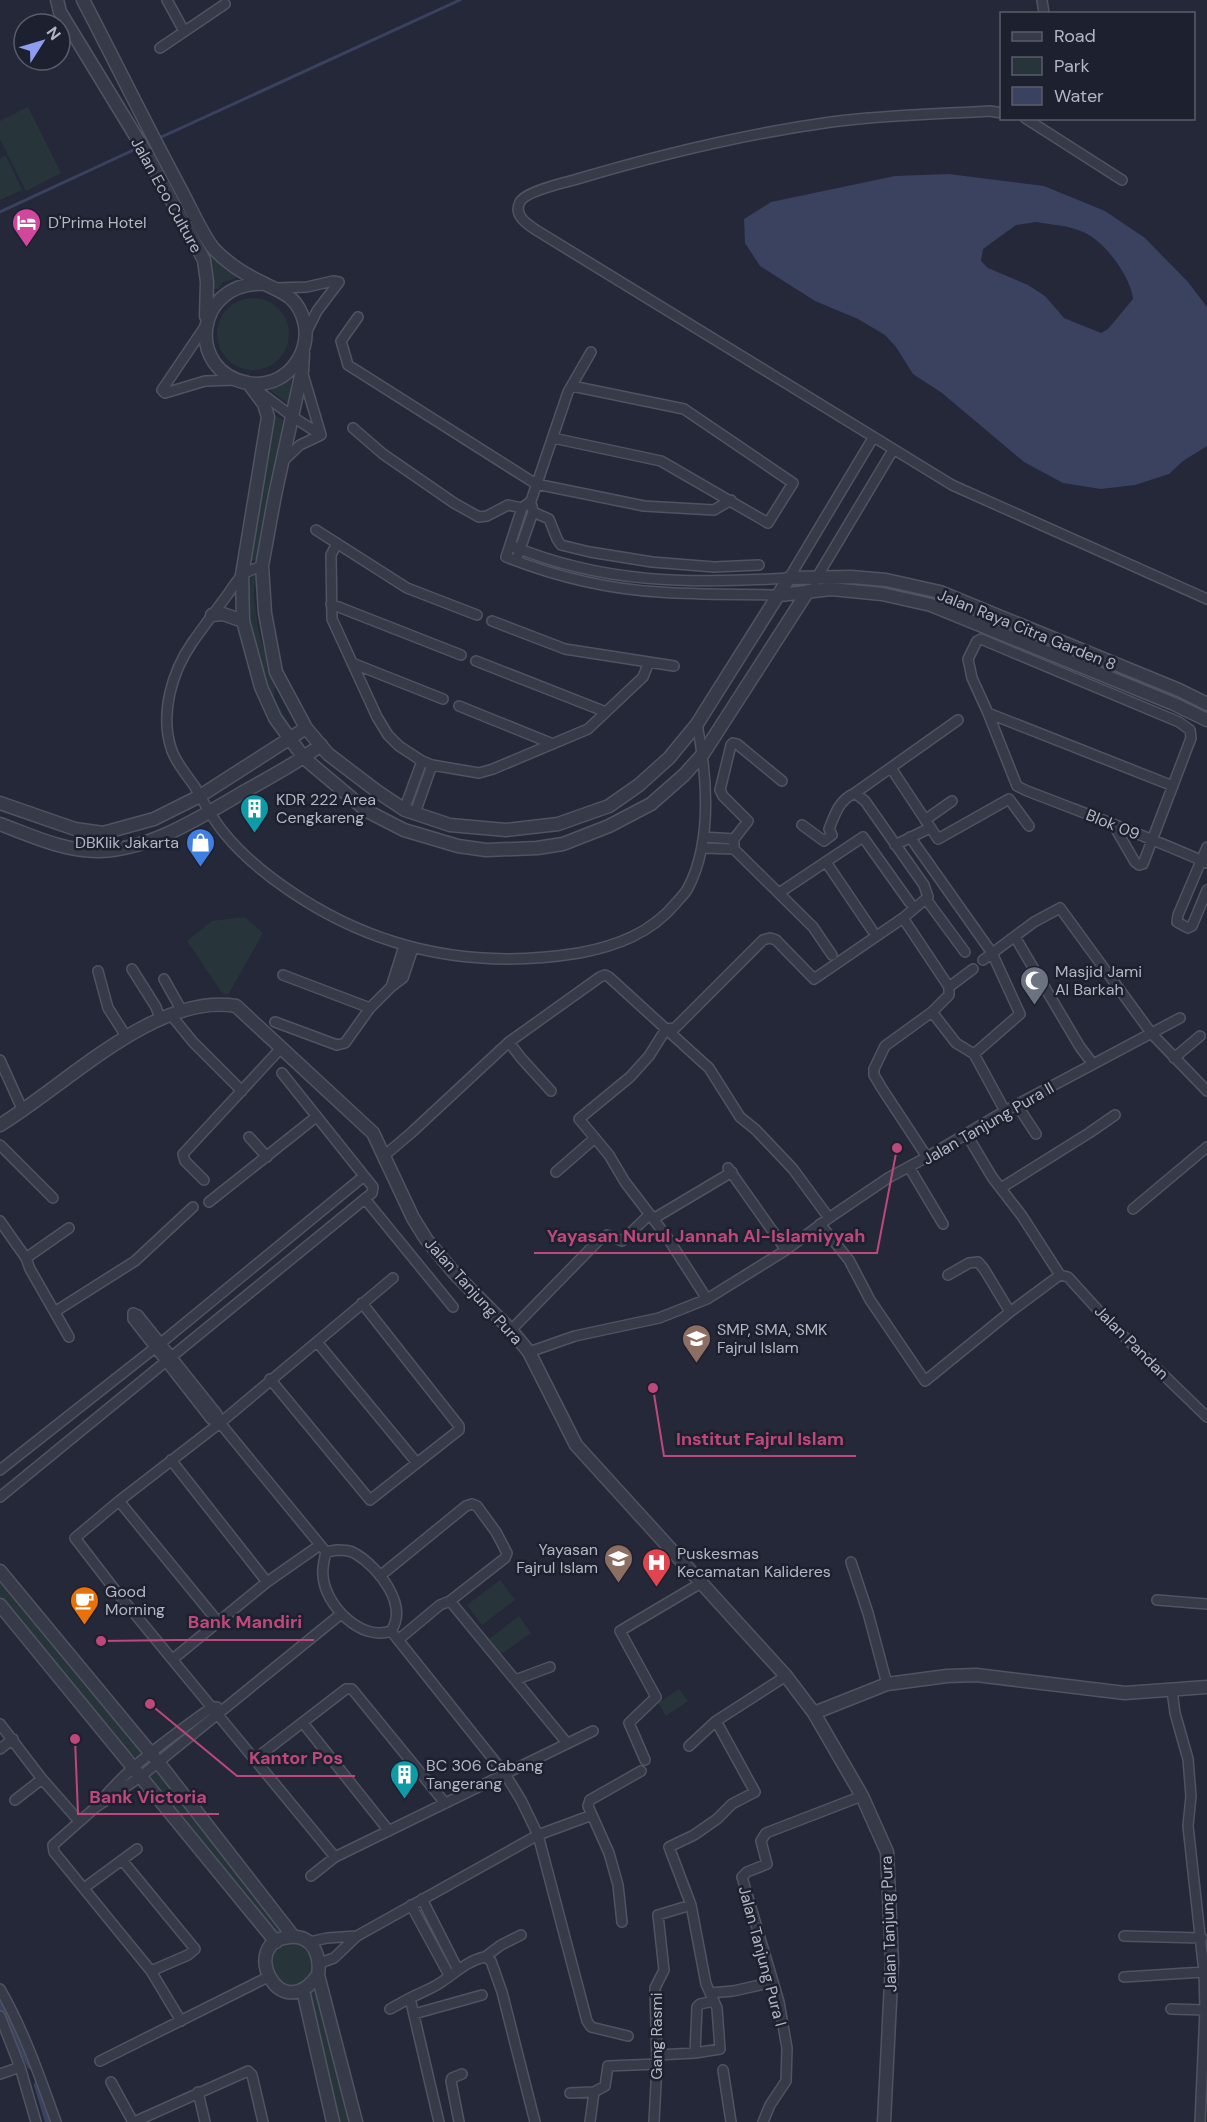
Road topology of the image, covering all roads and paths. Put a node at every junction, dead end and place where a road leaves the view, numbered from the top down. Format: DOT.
graph roads {
  1 [pos="57,0"];
  2 [pos="83,0"];
  3 [pos="167,0"];
  4 [pos="225,4"];
  5 [pos="184,31"];
  6 [pos="160,48"];
  7 [pos="110,53"];
  8 [pos="91,65"];
  9 [pos="1000,113"];
  10 [pos="1028,120"];
  11 [pos="1122,180"];
  12 [pos="270,286"];
  13 [pos="358,317"];
  14 [pos="206,325"];
  15 [pos="306,333"];
  16 [pos="591,352"];
  17 [pos="303,353"];
  18 [pos="302,370"];
  19 [pos="235,380"];
  20 [pos="249,384"];
  21 [pos="572,386"];
  22 [pos="293,417"];
  23 [pos="353,428"];
  24 [pos="321,435"];
  25 [pos="553,438"];
  26 [pos="873,438"];
  27 [pos="893,450"];
  28 [pos="282,462"];
  29 [pos="536,484"];
  30 [pos="731,500"];
  31 [pos="531,501"];
  32 [pos="522,508"];
  33 [pos="533,512"];
  34 [pos="316,530"];
  35 [pos="337,543"];
  36 [pos="515,547"];
  37 [pos="759,565"];
  38 [pos="262,566"];
  39 [pos="242,575"];
  40 [pos="817,576"];
  41 [pos="789,578"];
  42 [pos="808,591"];
  43 [pos="780,595"];
  44 [pos="1207,599"];
  45 [pos="331,604"];
  46 [pos="212,615"];
  47 [pos="477,615"];
  48 [pos="243,621"];
  49 [pos="492,621"];
  50 [pos="1090,654"];
  51 [pos="461,655"];
  52 [pos="476,661"];
  53 [pos="649,662"];
  54 [pos="352,663"];
  55 [pos="674,666"];
  56 [pos="1085,668"];
  57 [pos="443,699"];
  58 [pos="1207,704"];
  59 [pos="459,706"];
  60 [pos="606,712"];
  61 [pos="988,713"];
  62 [pos="958,720"];
  63 [pos="1207,720"];
  64 [pos="697,724"];
  65 [pos="306,728"];
  66 [pos="290,740"];
  67 [pos="553,744"];
  68 [pos="321,745"];
  69 [pos="703,754"];
  70 [pos="304,758"];
  71 [pos="422,761"];
  72 [pos="432,765"];
  73 [pos="891,768"];
  74 [pos="782,782"];
  75 [pos="1173,786"];
  76 [pos="855,793"];
  77 [pos="200,796"];
  78 [pos="952,801"];
  79 [pos="0,803"];
  80 [pos="409,811"];
  81 [pos="210,812"];
  82 [pos="57,823"];
  83 [pos="0,824"];
  84 [pos="558,824"];
  85 [pos="928,824"];
  86 [pos="1113,824"];
  87 [pos="802,825"];
  88 [pos="1029,826"];
  89 [pos="704,837"];
  90 [pos="910,837"];
  91 [pos="1151,839"];
  92 [pos="52,843"];
  93 [pos="563,844"];
  94 [pos="734,844"];
  95 [pos="895,844"];
  96 [pos="1207,847"];
  97 [pos="703,848"];
  98 [pos="826,862"];
  99 [pos="1204,862"];
  100 [pos="946,886"];
  101 [pos="1207,890"];
  102 [pos="779,893"];
  103 [pos="927,898"];
  104 [pos="910,903"];
  105 [pos="903,918"];
  106 [pos="872,930"];
  107 [pos="1015,937"];
  108 [pos="408,947"];
  109 [pos="965,952"];
  110 [pos="992,953"];
  111 [pos="832,956"];
  112 [pos="983,960"];
  113 [pos="132,969"];
  114 [pos="973,969"];
  115 [pos="98,971"];
  116 [pos="283,975"];
  117 [pos="164,979"];
  118 [pos="949,987"];
  119 [pos="370,1008"];
  120 [pos="932,1012"];
  121 [pos="171,1015"];
  122 [pos="1180,1018"];
  123 [pos="275,1023"];
  124 [pos="666,1029"];
  125 [pos="1152,1034"];
  126 [pos="126,1036"];
  127 [pos="1200,1036"];
  128 [pos="509,1042"];
  129 [pos="282,1047"];
  130 [pos="974,1054"];
  131 [pos="1174,1058"];
  132 [pos="0,1060"];
  133 [pos="1093,1064"];
  134 [pos="282,1073"];
  135 [pos="242,1091"];
  136 [pos="551,1091"];
  137 [pos="1207,1091"];
  138 [pos="1017,1105"];
  139 [pos="23,1111"];
  140 [pos="1005,1111"];
  141 [pos="1115,1115"];
  142 [pos="316,1117"];
  143 [pos="0,1125"];
  144 [pos="1036,1134"];
  145 [pos="967,1135"];
  146 [pos="249,1137"];
  147 [pos="596,1138"];
  148 [pos="0,1144"];
  149 [pos="1207,1147"];
  150 [pos="385,1155"];
  151 [pos="267,1157"];
  152 [pos="927,1157"];
  153 [pos="909,1167"];
  154 [pos="556,1172"];
  155 [pos="364,1176"];
  156 [pos="204,1180"];
  157 [pos="1001,1188"];
  158 [pos="53,1198"];
  159 [pos="365,1199"];
  160 [pos="209,1202"];
  161 [pos="193,1207"];
  162 [pos="1133,1209"];
  163 [pos="651,1217"];
  164 [pos="829,1218"];
  165 [pos="0,1221"];
  166 [pos="820,1224"];
  167 [pos="943,1224"];
  168 [pos="69,1228"];
  169 [pos="786,1250"];
  170 [pos="26,1258"];
  171 [pos="948,1275"];
  172 [pos="1060,1275"];
  173 [pos="393,1278"];
  174 [pos="707,1299"];
  175 [pos="362,1304"];
  176 [pos="453,1307"];
  177 [pos="56,1311"];
  178 [pos="1010,1311"];
  179 [pos="511,1330"];
  180 [pos="69,1336"];
  181 [pos="317,1342"];
  182 [pos="158,1346"];
  183 [pos="529,1352"];
  184 [pos="169,1360"];
  185 [pos="270,1379"];
  186 [pos="1206,1413"];
  187 [pos="220,1423"];
  188 [pos="171,1460"];
  189 [pos="417,1463"];
  190 [pos="0,1470"];
  191 [pos="0,1497"];
  192 [pos="119,1501"];
  193 [pos="323,1548"];
  194 [pos="851,1562"];
  195 [pos="0,1571"];
  196 [pos="380,1575"];
  197 [pos="267,1582"];
  198 [pos="701,1583"];
  199 [pos="1157,1600"];
  200 [pos="450,1601"];
  201 [pos="1207,1604"];
  202 [pos="0,1605"];
  203 [pos="341,1614"];
  204 [pos="219,1623"];
  205 [pos="391,1631"];
  206 [pos="398,1640"];
  207 [pos="173,1659"];
  208 [pos="550,1667"];
  209 [pos="786,1676"];
  210 [pos="515,1680"];
  211 [pos="887,1684"];
  212 [pos="1207,1687"];
  213 [pos="1172,1690"];
  214 [pos="218,1708"];
  215 [pos="814,1713"];
  216 [pos="716,1721"];
  217 [pos="303,1723"];
  218 [pos="0,1724"];
  219 [pos="592,1731"];
  220 [pos="13,1739"];
  221 [pos="567,1743"];
  222 [pos="689,1746"];
  223 [pos="0,1749"];
  224 [pos="155,1758"];
  225 [pos="255,1759"];
  226 [pos="645,1760"];
  227 [pos="641,1771"];
  228 [pos="136,1773"];
  229 [pos="505,1774"];
  230 [pos="42,1779"];
  231 [pos="862,1796"];
  232 [pos="15,1800"];
  233 [pos="445,1803"];
  234 [pos="592,1815"];
  235 [pos="80,1821"];
  236 [pos="389,1831"];
  237 [pos="538,1835"];
  238 [pos="136,1849"];
  239 [pos="335,1857"];
  240 [pos="122,1860"];
  241 [pos="311,1876"];
  242 [pos="84,1888"];
  243 [pos="422,1899"];
  244 [pos="411,1905"];
  245 [pos="691,1905"];
  246 [pos="622,1922"];
  247 [pos="521,1935"];
  248 [pos="293,1936"];
  249 [pos="357,1936"];
  250 [pos="1124,1936"];
  251 [pos="1202,1938"];
  252 [pos="276,1942"];
  253 [pos="310,1942"];
  254 [pos="485,1957"];
  255 [pos="319,1969"];
  256 [pos="458,1970"];
  257 [pos="151,1971"];
  258 [pos="1204,1972"];
  259 [pos="449,1975"];
  260 [pos="268,1977"];
  261 [pos="1124,1977"];
  262 [pos="773,1982"];
  263 [pos="0,1989"];
  264 [pos="303,1990"];
  265 [pos="483,1995"];
  266 [pos="712,1997"];
  267 [pos="410,1998"];
  268 [pos="3,2001"];
  269 [pos="390,2009"];
  270 [pos="1172,2009"];
  271 [pos="1206,2010"];
  272 [pos="414,2014"];
  273 [pos="0,2016"];
  274 [pos="181,2021"];
  275 [pos="628,2036"];
  276 [pos="695,2053"];
  277 [pos="657,2060"];
  278 [pos="100,2061"];
  279 [pos="20,2067"];
  280 [pos="723,2070"];
  281 [pos="0,2074"];
  282 [pos="462,2074"];
  283 [pos="111,2082"];
  284 [pos="198,2092"];
  285 [pos="594,2092"];
  286 [pos="570,2093"];
  287 [pos="146,2119"];
  288 [pos="36,2122"];
  289 [pos="56,2122"];
  290 [pos="134,2122"];
  291 [pos="205,2122"];
  292 [pos="262,2122"];
  293 [pos="333,2122"];
  294 [pos="356,2122"];
  295 [pos="439,2122"];
  296 [pos="459,2122"];
  297 [pos="535,2122"];
  298 [pos="590,2122"];
  299 [pos="654,2122"];
  300 [pos="731,2122"];
  301 [pos="763,2122"];
  302 [pos="884,2122"];
  303 [pos="1200,2122"];
  1 -- 8 [label="street, Jalan Eco Culture"];
  2 -- 7 [label="street, Jalan Eco Culture"];
  3 -- 5 [label="street"];
  4 -- 5 [label="street"];
  5 -- 6 [label="street"];
  7 -- 8 [label="street"];
  7 -- 12 [label="street, Jalan Eco Culture"];
  8 -- 14 [label="street, Jalan Eco Culture"];
  9 -- 26 [label="street"];
  10 -- 11 [label="street"];
  12 -- 14 [label="street"];
  12 -- 15 [label="street"];
  12 -- 15 [label="street"];
  13 -- 29 [label="street"];
  14 -- 19 [label="street"];
  14 -- 19 [label="street"];
  15 -- 17 [label="street"];
  16 -- 21 [label="street"];
  17 -- 18 [label="street"];
  17 -- 20 [label="street"];
  18 -- 22 [label="street"];
  18 -- 24 [label="street"];
  19 -- 20 [label="street"];
  20 -- 22 [label="street"];
  20 -- 39 [label="street"];
  21 -- 25 [label="street"];
  21 -- 30 [label="street"];
  22 -- 24 [label="street"];
  22 -- 28 [label="street"];
  23 -- 32 [label="street"];
  24 -- 28 [label="street"];
  25 -- 29 [label="street"];
  25 -- 30 [label="street"];
  26 -- 27 [label="street"];
  26 -- 41 [label="street"];
  27 -- 40 [label="street"];
  27 -- 44 [label="street"];
  28 -- 38 [label="street"];
  29 -- 30 [label="street"];
  29 -- 31 [label="street"];
  31 -- 32 [label="street"];
  31 -- 33 [label="street"];
  32 -- 36 [label="street"];
  33 -- 36 [label="street"];
  33 -- 37 [label="street"];
  34 -- 35 [label="street"];
  35 -- 45 [label="street"];
  35 -- 47 [label="street"];
  36 -- 41 [label="street"];
  36 -- 43 [label="street"];
  38 -- 39 [label="street"];
  38 -- 65 [label="street"];
  39 -- 46 [label="street"];
  39 -- 48 [label="street"];
  40 -- 41 [label="street, Jalan Raya Citra Garden 8"];
  40 -- 42 [label="street"];
  40 -- 50 [label="street, Jalan Raya Citra Garden 8"];
  41 -- 43 [label="street"];
  42 -- 43 [label="street, Jalan Raya Citra Garden 8"];
  42 -- 56 [label="street, Jalan Raya Citra Garden 8"];
  42 -- 69 [label="street"];
  43 -- 64 [label="street"];
  45 -- 51 [label="street"];
  45 -- 54 [label="street"];
  46 -- 48 [label="street"];
  46 -- 77 [label="street"];
  48 -- 66 [label="street"];
  49 -- 53 [label="street"];
  50 -- 56 [label="street"];
  50 -- 58 [label="street, Jalan Raya Citra Garden 8"];
  52 -- 60 [label="street"];
  53 -- 55 [label="street"];
  53 -- 60 [label="street"];
  54 -- 57 [label="street"];
  54 -- 71 [label="street"];
  56 -- 63 [label="street, Jalan Raya Citra Garden 8"];
  59 -- 67 [label="street"];
  60 -- 67 [label="street"];
  61 -- 75 [label="street"];
  61 -- 75 [label="street, Blok 09"];
  61 -- 86 [label="street, Blok 09"];
  62 -- 73 [label="street"];
  64 -- 69 [label="street"];
  64 -- 84 [label="street"];
  65 -- 66 [label="street"];
  65 -- 68 [label="street"];
  66 -- 70 [label="street"];
  66 -- 77 [label="street"];
  67 -- 72 [label="street"];
  68 -- 70 [label="street"];
  68 -- 80 [label="street"];
  69 -- 89 [label="street"];
  69 -- 93 [label="street"];
  70 -- 81 [label="street"];
  70 -- 93 [label="street"];
  71 -- 72 [label="street"];
  71 -- 80 [label="street"];
  72 -- 80 [label="street"];
  73 -- 76 [label="street"];
  73 -- 85 [label="street"];
  74 -- 94 [label="street"];
  75 -- 91 [label="street, Blok 09"];
  76 -- 87 [label="street"];
  76 -- 95 [label="street"];
  77 -- 81 [label="street"];
  77 -- 82 [label="street"];
  78 -- 85 [label="street"];
  79 -- 82 [label="street"];
  80 -- 84 [label="street"];
  81 -- 92 [label="street"];
  81 -- 108 [label="street"];
  82 -- 92 [label="street"];
  83 -- 92 [label="street"];
  84 -- 93 [label="street"];
  85 -- 88 [label="street"];
  85 -- 90 [label="street"];
  86 -- 91 [label="street, Blok 09"];
  86 -- 91 [label="street"];
  89 -- 94 [label="street"];
  89 -- 97 [label="street"];
  90 -- 95 [label="street"];
  90 -- 100 [label="street"];
  91 -- 99 [label="street"];
  94 -- 97 [label="street"];
  94 -- 102 [label="street"];
  95 -- 103 [label="street"];
  96 -- 99 [label="street"];
  97 -- 108 [label="street"];
  98 -- 102 [label="street"];
  98 -- 104 [label="street"];
  98 -- 106 [label="street"];
  99 -- 101 [label="street"];
  100 -- 103 [label="street"];
  100 -- 110 [label="street"];
  102 -- 111 [label="street"];
  103 -- 105 [label="street"];
  103 -- 109 [label="street"];
  105 -- 118 [label="street"];
  105 -- 124 [label="street"];
  107 -- 110 [label="street"];
  107 -- 125 [label="street"];
  107 -- 133 [label="street"];
  108 -- 119 [label="street"];
  110 -- 112 [label="street"];
  110 -- 130 [label="street"];
  113 -- 121 [label="street"];
  114 -- 118 [label="street"];
  115 -- 126 [label="street"];
  116 -- 119 [label="street"];
  117 -- 121 [label="street"];
  118 -- 120 [label="street"];
  119 -- 123 [label="street"];
  120 -- 130 [label="street"];
  120 -- 152 [label="street"];
  121 -- 126 [label="street, Jalan Tanjung Pura"];
  121 -- 129 [label="street, Jalan Tanjung Pura"];
  121 -- 135 [label="street"];
  122 -- 125 [label="street, Jalan Tanjung Pura II"];
  124 -- 128 [label="street"];
  124 -- 147 [label="street"];
  124 -- 164 [label="street"];
  125 -- 131 [label="street"];
  125 -- 133 [label="street, Jalan Tanjung Pura II"];
  126 -- 139 [label="street, Jalan Tanjung Pura"];
  127 -- 131 [label="street"];
  128 -- 136 [label="street"];
  128 -- 150 [label="street"];
  129 -- 135 [label="street"];
  129 -- 150 [label="street, Jalan Tanjung Pura"];
  130 -- 140 [label="street"];
  131 -- 137 [label="street"];
  132 -- 139 [label="street"];
  133 -- 138 [label="street, Jalan Tanjung Pura II"];
  134 -- 142 [label="street"];
  135 -- 156 [label="street"];
  138 -- 140 [label="street, Jalan Tanjung Pura II"];
  138 -- 144 [label="street"];
  139 -- 143 [label="street, Jalan Tanjung Pura"];
  140 -- 145 [label="street, Jalan Tanjung Pura II"];
  141 -- 157 [label="street"];
  142 -- 151 [label="street"];
  142 -- 155 [label="street"];
  145 -- 152 [label="street, Jalan Tanjung Pura II"];
  145 -- 157 [label="street, Jalan Pandan"];
  146 -- 151 [label="street"];
  147 -- 154 [label="street"];
  147 -- 163 [label="street"];
  148 -- 158 [label="street"];
  149 -- 162 [label="street"];
  150 -- 179 [label="street, Jalan Tanjung Pura"];
  151 -- 160 [label="street"];
  152 -- 153 [label="street, Jalan Tanjung Pura II"];
  153 -- 164 [label="street, Jalan Tanjung Pura II"];
  153 -- 167 [label="street"];
  155 -- 159 [label="street"];
  155 -- 182 [label="street"];
  157 -- 172 [label="street, Jalan Pandan"];
  159 -- 176 [label="street"];
  159 -- 184 [label="street"];
  161 -- 177 [label="street"];
  163 -- 169 [label="street"];
  163 -- 174 [label="street"];
  163 -- 179 [label="street"];
  164 -- 166 [label="street, Jalan Tanjung Pura II"];
  165 -- 170 [label="street"];
  166 -- 169 [label="street, Jalan Tanjung Pura II"];
  166 -- 178 [label="street"];
  168 -- 170 [label="street"];
  169 -- 174 [label="street, Jalan Tanjung Pura II"];
  170 -- 177 [label="street"];
  171 -- 178 [label="street"];
  172 -- 178 [label="street"];
  172 -- 186 [label="street, Jalan Pandan"];
  173 -- 175 [label="street"];
  174 -- 183 [label="street, Jalan Tanjung Pura II"];
  175 -- 181 [label="street"];
  175 -- 189 [label="street"];
  177 -- 180 [label="street"];
  179 -- 183 [label="street, Jalan Tanjung Pura"];
  181 -- 185 [label="street"];
  181 -- 189 [label="street"];
  182 -- 184 [label="street"];
  182 -- 190 [label="street"];
  183 -- 198 [label="street, Jalan Tanjung Pura"];
  184 -- 187 [label="street"];
  184 -- 191 [label="street"];
  185 -- 187 [label="street"];
  185 -- 189 [label="street"];
  187 -- 188 [label="street"];
  187 -- 193 [label="street"];
  188 -- 192 [label="street"];
  188 -- 197 [label="street"];
  192 -- 204 [label="street"];
  192 -- 207 [label="street"];
  193 -- 196 [label="street"];
  193 -- 197 [label="street"];
  193 -- 203 [label="street"];
  194 -- 211 [label="street"];
  195 -- 224 [label="street"];
  196 -- 200 [label="street"];
  196 -- 205 [label="street"];
  197 -- 204 [label="street"];
  198 -- 209 [label="street, Jalan Tanjung Pura"];
  198 -- 226 [label="street"];
  199 -- 201 [label="street"];
  200 -- 206 [label="street"];
  200 -- 210 [label="street"];
  202 -- 228 [label="street"];
  203 -- 205 [label="street"];
  203 -- 214 [label="street"];
  204 -- 207 [label="street"];
  205 -- 206 [label="street"];
  206 -- 229 [label="street"];
  207 -- 214 [label="street"];
  208 -- 210 [label="street"];
  209 -- 215 [label="street, Jalan Tanjung Pura"];
  209 -- 216 [label="street"];
  210 -- 221 [label="street"];
  211 -- 213 [label="street"];
  211 -- 215 [label="street"];
  212 -- 213 [label="street"];
  213 -- 251 [label="street"];
  214 -- 224 [label="street"];
  214 -- 225 [label="street"];
  215 -- 231 [label="street, Jalan Tanjung Pura"];
  216 -- 222 [label="street"];
  216 -- 245 [label="street"];
  217 -- 225 [label="street"];
  217 -- 233 [label="street"];
  217 -- 236 [label="street"];
  218 -- 220 [label="street"];
  219 -- 221 [label="street"];
  220 -- 223 [label="street"];
  220 -- 230 [label="street"];
  221 -- 229 [label="street"];
  224 -- 228 [label="street"];
  224 -- 248 [label="street"];
  225 -- 239 [label="street"];
  227 -- 234 [label="street"];
  228 -- 235 [label="street"];
  228 -- 252 [label="street"];
  229 -- 233 [label="street"];
  229 -- 237 [label="street"];
  230 -- 232 [label="street"];
  230 -- 235 [label="street"];
  231 -- 262 [label="street, Jalan Tanjung Pura I"];
  231 -- 302 [label="street, Jalan Tanjung Pura"];
  233 -- 236 [label="street"];
  234 -- 237 [label="street"];
  234 -- 246 [label="street"];
  235 -- 242 [label="street"];
  236 -- 239 [label="street"];
  237 -- 243 [label="street"];
  237 -- 275 [label="street"];
  238 -- 240 [label="street"];
  239 -- 241 [label="street"];
  240 -- 242 [label="street"];
  240 -- 257 [label="street"];
  242 -- 257 [label="street"];
  243 -- 244 [label="street"];
  243 -- 256 [label="street"];
  244 -- 249 [label="street"];
  244 -- 259 [label="street"];
  245 -- 266 [label="street"];
  245 -- 277 [label="street, Gang Rasmi"];
  247 -- 254 [label="street"];
  248 -- 252 [label="street"];
  248 -- 253 [label="street"];
  249 -- 253 [label="street"];
  249 -- 255 [label="street"];
  250 -- 251 [label="street"];
  251 -- 258 [label="street"];
  252 -- 260 [label="street"];
  253 -- 255 [label="street"];
  254 -- 256 [label="street"];
  254 -- 297 [label="street"];
  255 -- 264 [label="street"];
  255 -- 294 [label="street"];
  256 -- 259 [label="street"];
  257 -- 274 [label="street"];
  258 -- 261 [label="street"];
  258 -- 271 [label="street"];
  259 -- 267 [label="street"];
  260 -- 264 [label="street"];
  260 -- 274 [label="street"];
  262 -- 266 [label="street"];
  262 -- 301 [label="street, Jalan Tanjung Pura I"];
  263 -- 268 [label="street"];
  264 -- 293 [label="street"];
  265 -- 272 [label="street"];
  266 -- 276 [label="street"];
  266 -- 276 [label="street"];
  267 -- 269 [label="street"];
  267 -- 272 [label="street"];
  268 -- 289 [label="street"];
  270 -- 271 [label="street"];
  271 -- 303 [label="street"];
  272 -- 295 [label="street"];
  273 -- 279 [label="street"];
  274 -- 278 [label="street"];
  276 -- 277 [label="street"];
  277 -- 285 [label="street"];
  277 -- 299 [label="street, Gang Rasmi"];
  279 -- 281 [label="street"];
  279 -- 288 [label="street"];
  280 -- 300 [label="street"];
  282 -- 296 [label="street"];
  283 -- 290 [label="street"];
  284 -- 287 [label="street"];
  284 -- 291 [label="street"];
  284 -- 292 [label="street"];
  285 -- 286 [label="street"];
  285 -- 298 [label="street"];
  287 -- 290 [label="street"];
}
